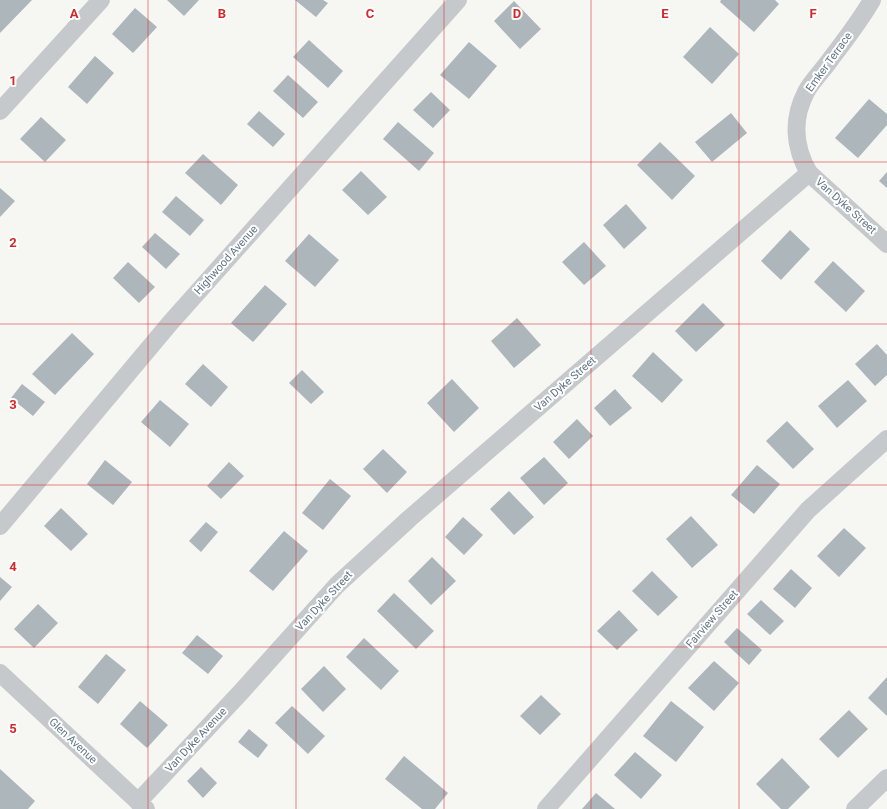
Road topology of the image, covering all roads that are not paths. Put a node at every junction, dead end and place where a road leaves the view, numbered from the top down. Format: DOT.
graph roads {
  1 [pos="101,0"];
  2 [pos="458,0"];
  3 [pos="872,0"];
  4 [pos="0,111"];
  5 [pos="809,173"];
  6 [pos="887,244"];
  7 [pos="887,439"];
  8 [pos="0,526"];
  9 [pos="0,673"];
  10 [pos="254,677"];
  11 [pos="887,778"];
  12 [pos="142,806"];
  13 [pos="546,809"];
  14 [pos="855,809"];
  1 -- 4 [label="street"];
  2 -- 8 [label="street, Highwood Avenue"];
  3 -- 5 [label="street, Emker Terrace"];
  5 -- 6 [label="street, Van Dyke Street"];
  5 -- 10 [label="street, Van Dyke Street"];
  7 -- 13 [label="street, Fairview Street"];
  9 -- 12 [label="street, Glen Avenue"];
  10 -- 12 [label="street, Van Dyke Avenue"];
  11 -- 14 [label="street"];
}
